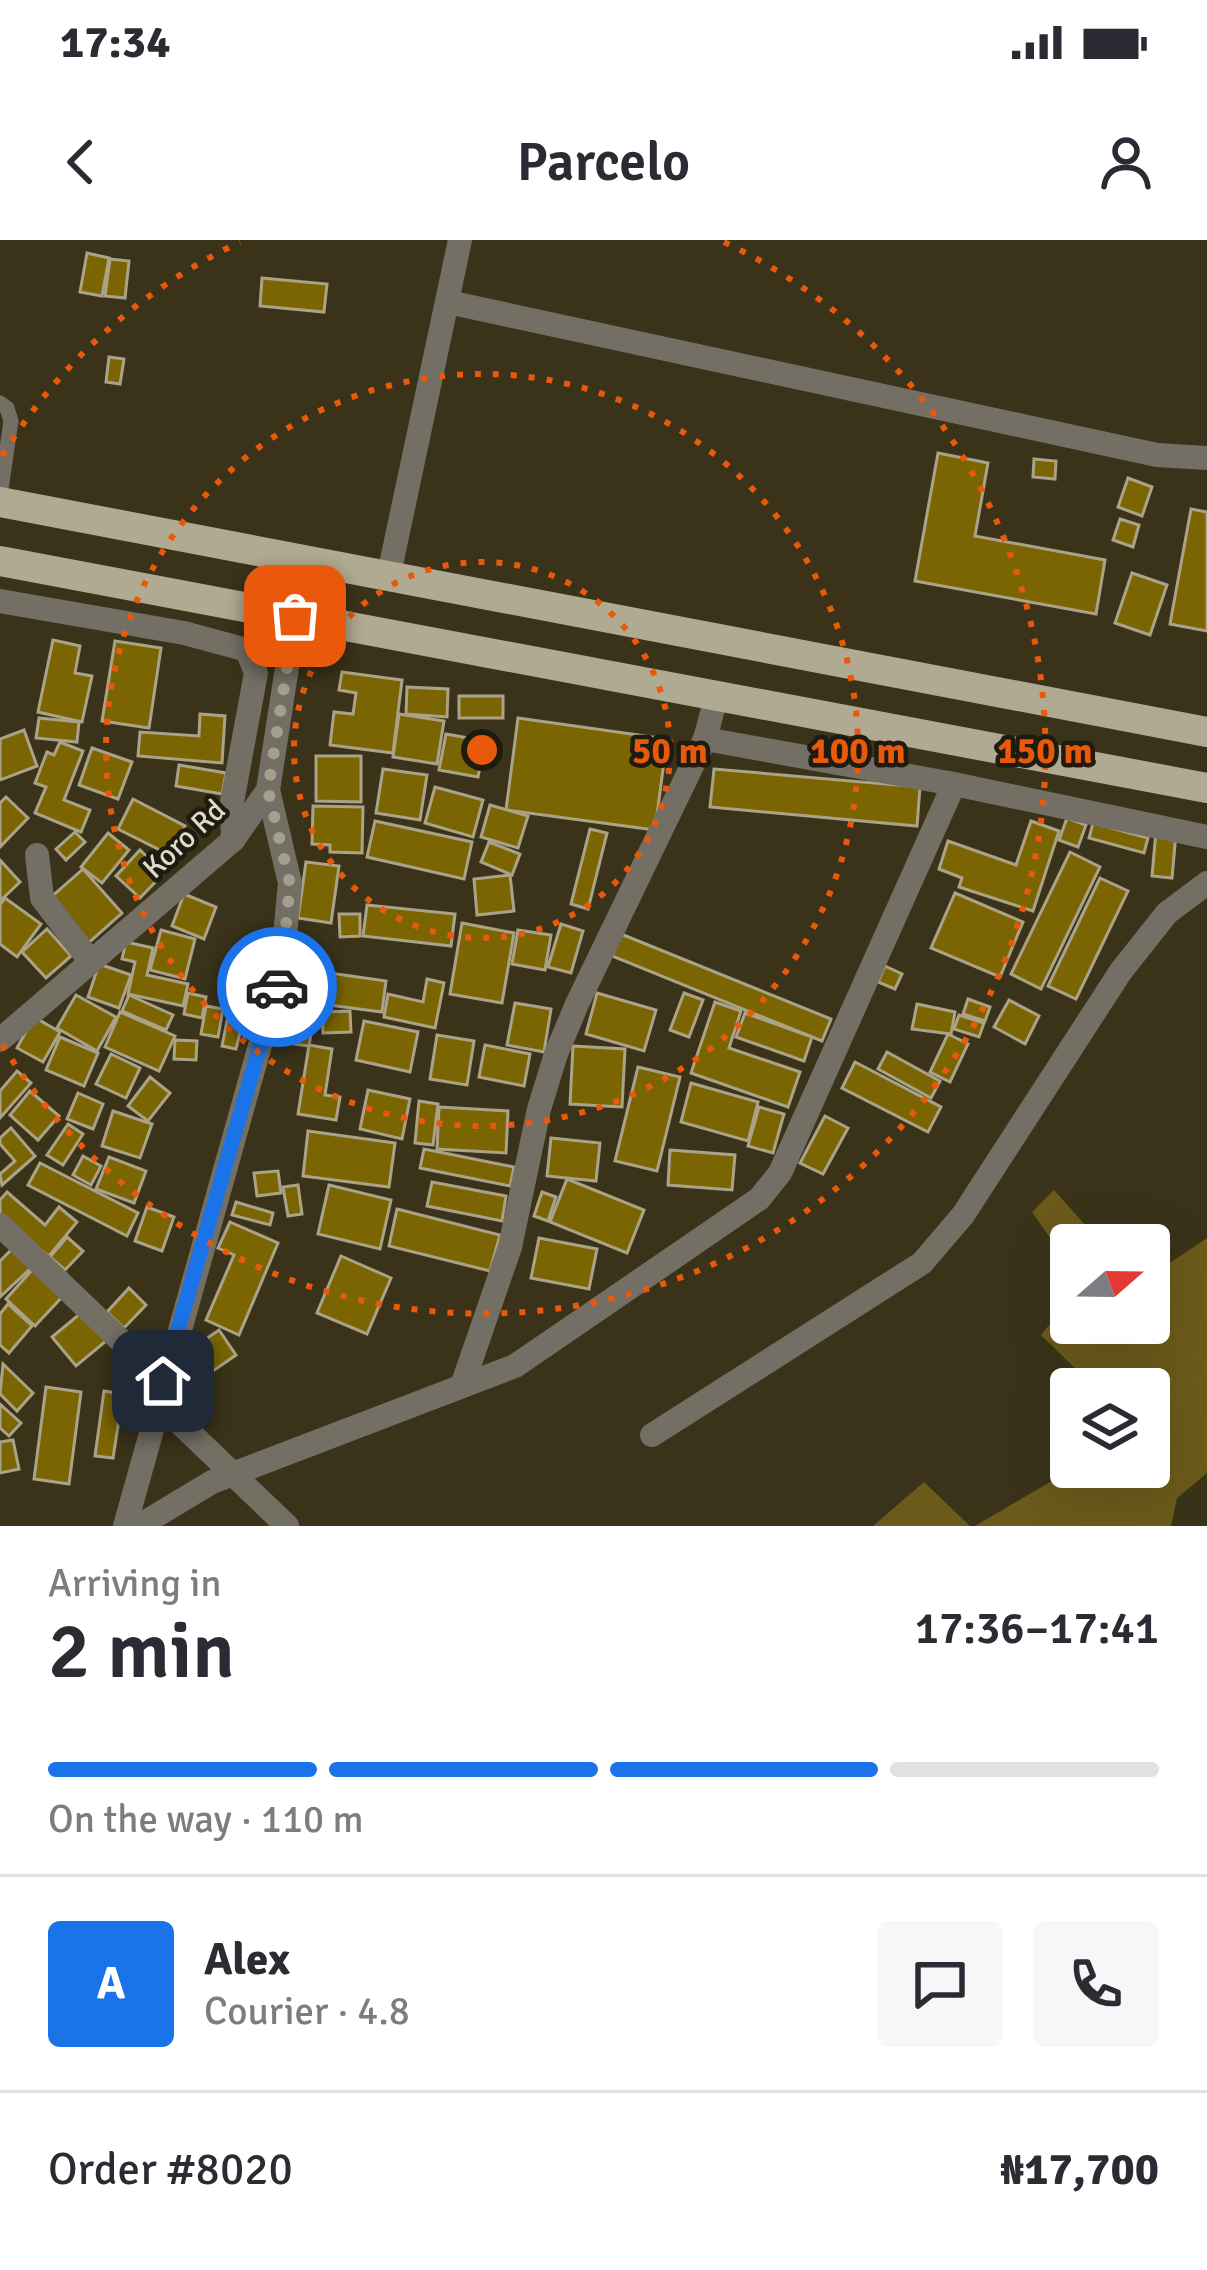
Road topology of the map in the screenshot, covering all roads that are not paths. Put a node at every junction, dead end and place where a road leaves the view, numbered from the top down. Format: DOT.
graph roads {
  1 [pos="460,240"];
  2 [pos="448,302"];
  3 [pos="0,403"];
  4 [pos="1207,458"];
  5 [pos="0,499"];
  6 [pos="0,561"];
  7 [pos="389,574"];
  8 [pos="193,596"];
  9 [pos="0,601"];
  10 [pos="295,616"];
  11 [pos="184,634"];
  12 [pos="717,694"];
  13 [pos="1207,732"];
  14 [pos="705,739"];
  15 [pos="954,784"];
  16 [pos="1207,788"];
  17 [pos="268,790"];
  18 [pos="1207,837"];
  19 [pos="233,840"];
  20 [pos="37,855"];
  21 [pos="1207,883"];
  22 [pos="91,962"];
  23 [pos="0,1040"];
  24 [pos="0,1226"];
  25 [pos="464,1383"];
  26 [pos="160,1392"];
  27 [pos="652,1435"];
  28 [pos="231,1477"];
  29 [pos="125,1526"];
  30 [pos="139,1526"];
  31 [pos="287,1526"];
  1 -- 2 [label="street"];
  2 -- 4 [label="street"];
  2 -- 7 [label="street"];
  3 -- 5 [label="lane"];
  5 -- 7 [label="main road"];
  6 -- 8 [label="main road"];
  7 -- 13 [label="main road"];
  8 -- 10 [label="main road"];
  8 -- 11 [label="street"];
  9 -- 11 [label="street"];
  10 -- 12 [label="main road"];
  10 -- 17 [label="street, Koro Rd"];
  11 -- 19 [label="street"];
  12 -- 14 [label="street"];
  12 -- 16 [label="main road"];
  14 -- 15 [label="street"];
  14 -- 25 [label="street"];
  15 -- 18 [label="street"];
  15 -- 25 [label="street"];
  17 -- 19 [label="street, Koro Rd"];
  17 -- 26 [label="street"];
  19 -- 22 [label="street, Koro Rd"];
  20 -- 22 [label="street"];
  21 -- 27 [label="street"];
  22 -- 23 [label="street, Koro Rd"];
  24 -- 26 [label="street"];
  25 -- 28 [label="street"];
  26 -- 28 [label="street"];
  26 -- 29 [label="street"];
  28 -- 30 [label="street"];
  28 -- 31 [label="street"];
}
